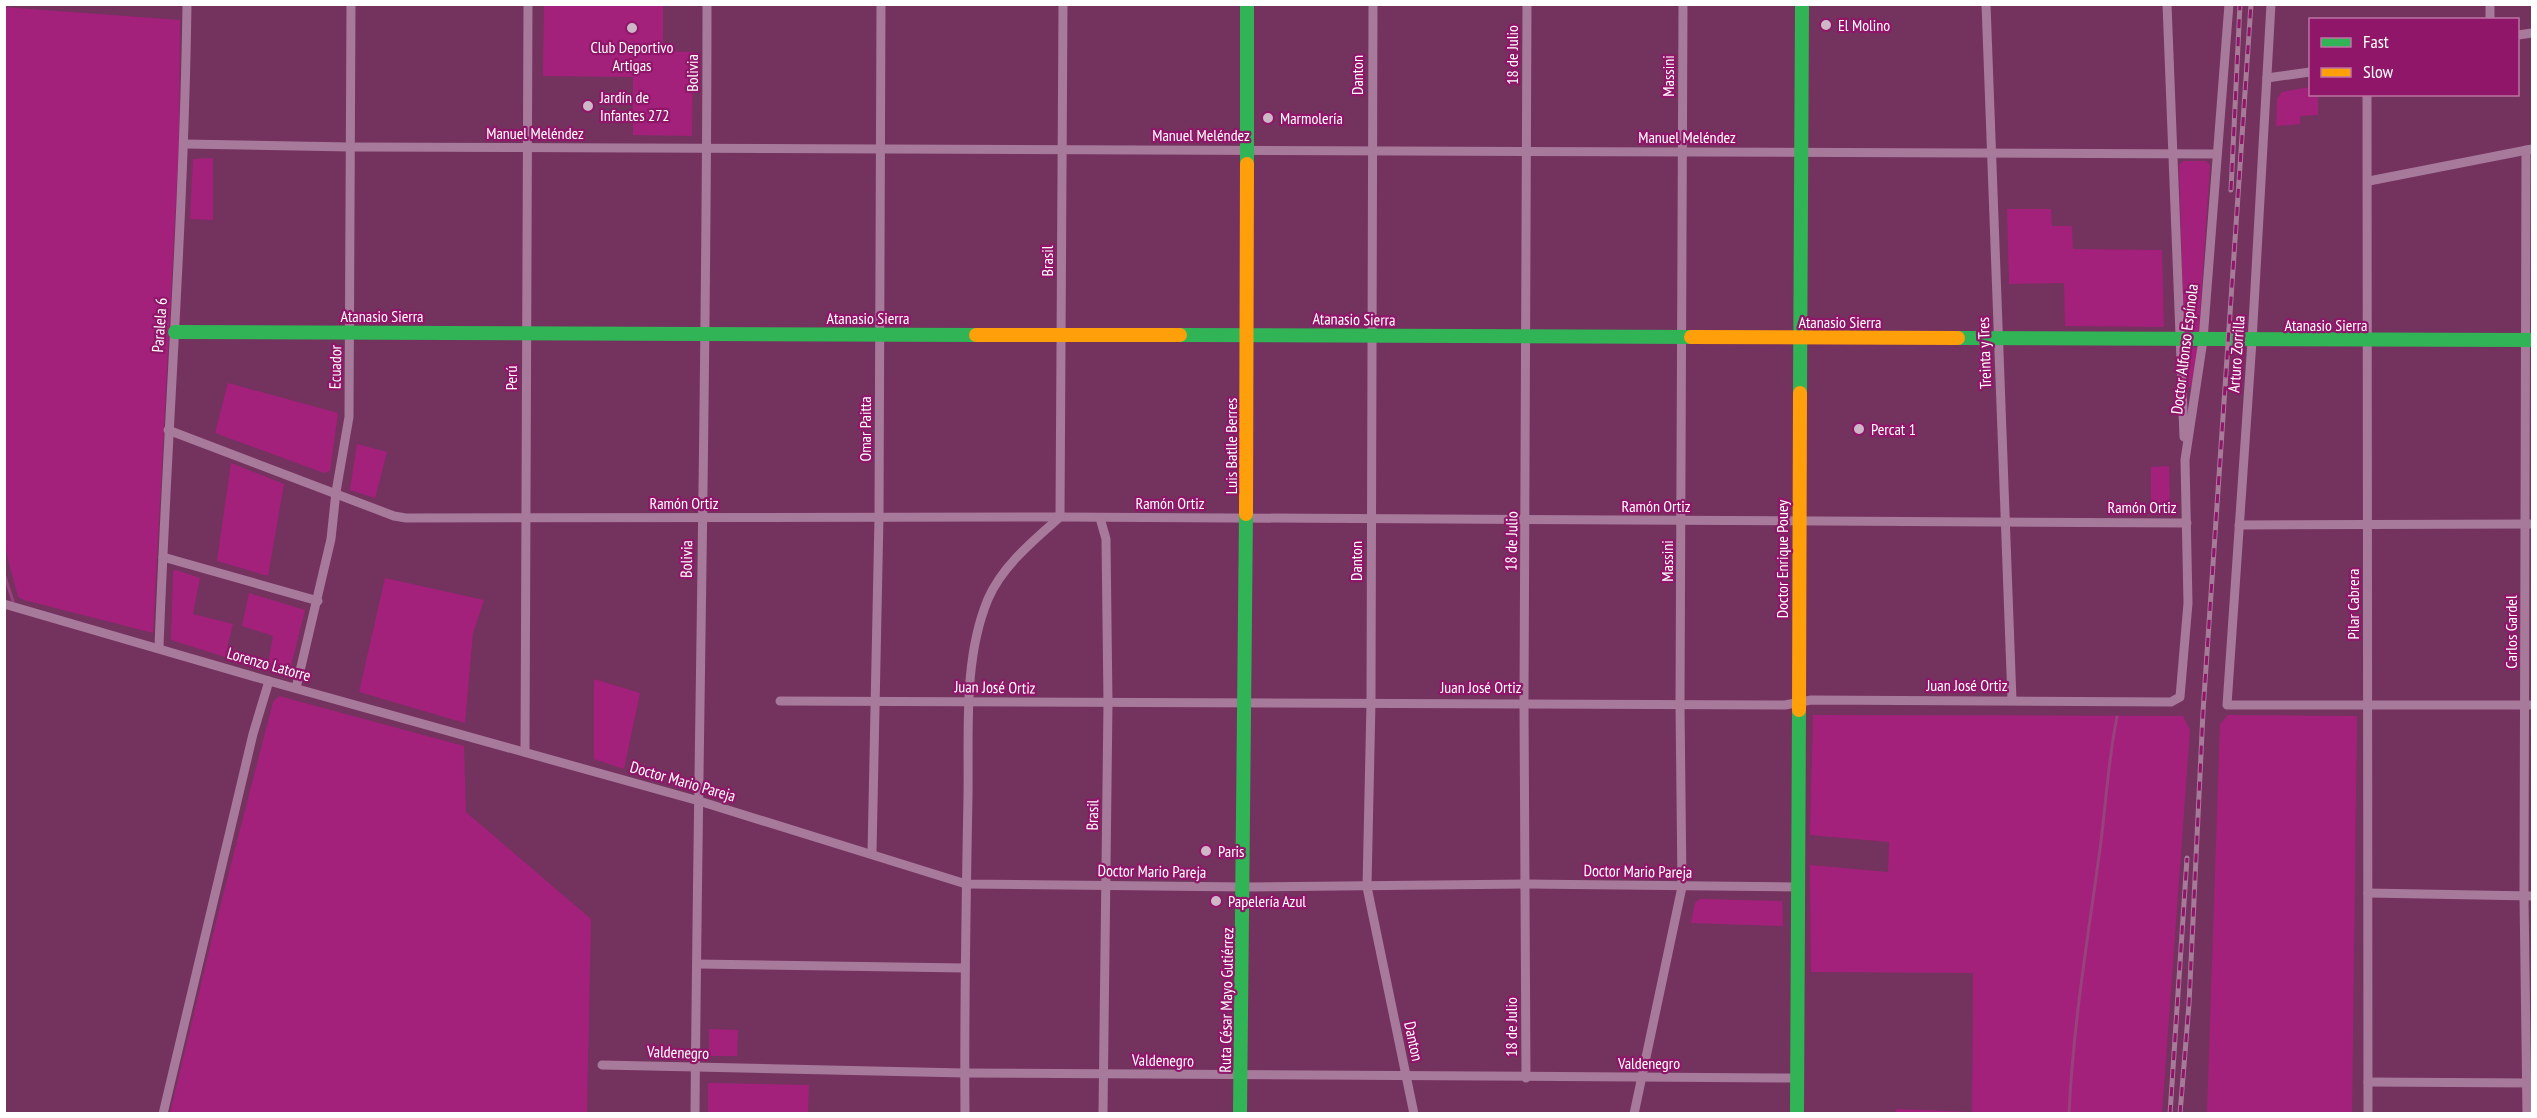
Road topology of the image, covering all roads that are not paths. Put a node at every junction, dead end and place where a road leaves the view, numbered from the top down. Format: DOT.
graph roads {
  1 [pos="187,4"];
  2 [pos="351,4"];
  3 [pos="528,4"];
  4 [pos="707,4"];
  5 [pos="881,4"];
  6 [pos="1063,4"];
  7 [pos="1247,4"];
  8 [pos="1372,4"];
  9 [pos="1527,4"];
  10 [pos="1683,4"];
  11 [pos="1802,4"];
  12 [pos="1986,4"];
  13 [pos="2167,4"];
  14 [pos="2229,4"];
  15 [pos="2271,4"];
  16 [pos="2309,72"];
  17 [pos="2267,78"];
  18 [pos="2367,96"];
  19 [pos="185,144"];
  20 [pos="350,147"];
  21 [pos="528,148"];
  22 [pos="707,148"];
  23 [pos="880,148"];
  24 [pos="1248,149"];
  25 [pos="2529,149"];
  26 [pos="1062,150"];
  27 [pos="1372,150"];
  28 [pos="1527,151"];
  29 [pos="1801,152"];
  30 [pos="1684,153"];
  31 [pos="1991,153"];
  32 [pos="2171,154"];
  33 [pos="2217,154"];
  34 [pos="2369,181"];
  35 [pos="175,332"];
  36 [pos="351,333"];
  37 [pos="526,333"];
  38 [pos="705,334"];
  39 [pos="880,334"];
  40 [pos="1248,334"];
  41 [pos="1373,335"];
  42 [pos="1062,336"];
  43 [pos="1528,338"];
  44 [pos="1682,338"];
  45 [pos="1802,339"];
  46 [pos="1999,339"];
  47 [pos="2180,340"];
  48 [pos="2203,340"];
  49 [pos="2528,340"];
  50 [pos="2252,341"];
  51 [pos="2369,341"];
  52 [pos="168,430"];
  53 [pos="2185,460"];
  54 [pos="336,492"];
  55 [pos="525,517"];
  56 [pos="879,517"];
  57 [pos="1059,517"];
  58 [pos="702,518"];
  59 [pos="1100,518"];
  60 [pos="1247,518"];
  61 [pos="1371,519"];
  62 [pos="1526,520"];
  63 [pos="1682,521"];
  64 [pos="1799,521"];
  65 [pos="2006,522"];
  66 [pos="2187,523"];
  67 [pos="2368,524"];
  68 [pos="2529,524"];
  69 [pos="2239,525"];
  70 [pos="163,557"];
  71 [pos="318,601"];
  72 [pos="4,604"];
  73 [pos="159,647"];
  74 [pos="269,681"];
  75 [pos="296,688"];
  76 [pos="2180,697"];
  77 [pos="2012,700"];
  78 [pos="780,701"];
  79 [pos="876,701"];
  80 [pos="970,701"];
  81 [pos="1246,702"];
  82 [pos="1371,702"];
  83 [pos="1108,703"];
  84 [pos="1524,703"];
  85 [pos="1798,703"];
  86 [pos="1680,704"];
  87 [pos="2367,704"];
  88 [pos="2529,705"];
  89 [pos="525,752"];
  90 [pos="699,801"];
  91 [pos="872,853"];
  92 [pos="966,884"];
  93 [pos="1526,884"];
  94 [pos="1106,886"];
  95 [pos="1245,887"];
  96 [pos="1367,887"];
  97 [pos="1682,887"];
  98 [pos="1797,887"];
  99 [pos="2368,893"];
  100 [pos="2528,896"];
  101 [pos="697,964"];
  102 [pos="965,968"];
  103 [pos="602,1065"];
  104 [pos="695,1068"];
  105 [pos="964,1073"];
  106 [pos="1104,1074"];
  107 [pos="1241,1075"];
  108 [pos="1406,1077"];
  109 [pos="1526,1078"];
  110 [pos="1641,1078"];
  111 [pos="1797,1078"];
  112 [pos="2368,1082"];
  113 [pos="2530,1082"];
  114 [pos="163,1113"];
  115 [pos="695,1113"];
  116 [pos="965,1113"];
  117 [pos="1104,1113"];
  118 [pos="1240,1113"];
  119 [pos="1414,1113"];
  120 [pos="1634,1113"];
  121 [pos="1797,1113"];
  122 [pos="2368,1113"];
  123 [pos="2527,1113"];
  1 -- 19 [label="street, Paralela 6"];
  2 -- 20 [label="street, Ecuador"];
  3 -- 21 [label="street, Perú"];
  4 -- 22 [label="street, Bolivia"];
  5 -- 23 [label="street, Omar Paitta"];
  6 -- 26 [label="street, Brasil"];
  7 -- 24 [label="street, Luis Batlle Berres"];
  8 -- 27 [label="street, Danton"];
  9 -- 28 [label="street, 18 de Julio"];
  10 -- 30 [label="street, Massini"];
  11 -- 29 [label="street, Doctor Enrique Pouey"];
  12 -- 31 [label="street, Treinta y Tres"];
  13 -- 32 [label="street"];
  14 -- 33 [label="street, Doctor Alfonso Espínola"];
  15 -- 17 [label="street, Arturo Zorrilla"];
  16 -- 17 [label="street"];
  17 -- 50 [label="street, Arturo Zorrilla"];
  18 -- 34 [label="street, Pilar Cabrera"];
  19 -- 20 [label="street, Manuel Meléndez"];
  19 -- 35 [label="street, Paralela 6"];
  20 -- 21 [label="street, Manuel Meléndez"];
  20 -- 36 [label="street, Ecuador"];
  21 -- 22 [label="street, Manuel Meléndez"];
  21 -- 37 [label="street, Perú"];
  22 -- 23 [label="street, Manuel Meléndez"];
  22 -- 38 [label="street, Bolivia"];
  23 -- 26 [label="street, Manuel Meléndez"];
  23 -- 39 [label="street, Omar Paitta"];
  24 -- 26 [label="street, Manuel Meléndez"];
  24 -- 27 [label="street, Manuel Meléndez"];
  24 -- 40 [label="street, Luis Batlle Berres"];
  25 -- 34 [label="street"];
  25 -- 49 [label="street, Carlos Gardel"];
  26 -- 42 [label="street, Brasil"];
  27 -- 28 [label="street, Manuel Meléndez"];
  27 -- 41 [label="street, Danton"];
  28 -- 30 [label="street, Manuel Meléndez"];
  28 -- 43 [label="street, 18 de Julio"];
  29 -- 30 [label="street, Manuel Meléndez"];
  29 -- 31 [label="street, Manuel Meléndez"];
  29 -- 45 [label="street, Doctor Enrique Pouey"];
  30 -- 44 [label="street, Massini"];
  31 -- 32 [label="street, Manuel Meléndez"];
  31 -- 46 [label="street, Treinta y Tres"];
  32 -- 33 [label="street, Manuel Meléndez"];
  32 -- 47 [label="street"];
  33 -- 48 [label="street, Doctor Alfonso Espínola"];
  34 -- 51 [label="street, Pilar Cabrera"];
  35 -- 36 [label="street, Atanasio Sierra"];
  35 -- 52 [label="street, Paralela 6"];
  36 -- 37 [label="street, Atanasio Sierra"];
  36 -- 54 [label="street, Ecuador"];
  37 -- 38 [label="street, Atanasio Sierra"];
  37 -- 55 [label="street, Perú"];
  38 -- 39 [label="street, Atanasio Sierra"];
  38 -- 58 [label="street, Bolivia"];
  39 -- 42 [label="street, Atanasio Sierra"];
  39 -- 56 [label="street, Omar Paitta"];
  40 -- 41 [label="street, Atanasio Sierra"];
  40 -- 42 [label="street, Atanasio Sierra"];
  40 -- 60 [label="street, Luis Batlle Berres"];
  41 -- 43 [label="street, Atanasio Sierra"];
  41 -- 61 [label="street, Danton"];
  42 -- 57 [label="street, Brasil"];
  43 -- 44 [label="street, Atanasio Sierra"];
  43 -- 62 [label="street, 18 de Julio"];
  44 -- 45 [label="street, Atanasio Sierra"];
  44 -- 63 [label="street, Massini"];
  45 -- 46 [label="street, Atanasio Sierra"];
  45 -- 64 [label="street, Doctor Enrique Pouey"];
  46 -- 47 [label="street, Atanasio Sierra"];
  46 -- 65 [label="street, Treinta y Tres"];
  47 -- 48 [label="street, Atanasio Sierra"];
  47 -- 53 [label="street"];
  48 -- 50 [label="street, Atanasio Sierra"];
  48 -- 53 [label="street, Doctor Alfonso Espínola"];
  49 -- 51 [label="street, Atanasio Sierra"];
  49 -- 68 [label="street, Carlos Gardel"];
  50 -- 51 [label="street, Atanasio Sierra"];
  50 -- 69 [label="street, Arturo Zorrilla"];
  51 -- 67 [label="street, Pilar Cabrera"];
  52 -- 54 [label="street, Ramón Ortiz"];
  52 -- 70 [label="street, Paralela 6"];
  53 -- 66 [label="street, Doctor Alfonso Espínola"];
  54 -- 55 [label="street, Ramón Ortiz"];
  54 -- 71 [label="street, Ecuador"];
  55 -- 58 [label="street, Ramón Ortiz"];
  55 -- 89 [label="street, Perú"];
  56 -- 57 [label="street, Ramón Ortiz"];
  56 -- 58 [label="street, Ramón Ortiz"];
  56 -- 79 [label="street, Omar Paitta"];
  57 -- 59 [label="street, Ramón Ortiz"];
  57 -- 80 [label="street"];
  58 -- 90 [label="street, Bolivia"];
  59 -- 60 [label="street, Ramón Ortiz"];
  59 -- 83 [label="street, Brasil"];
  60 -- 61 [label="street, Ramón Ortiz"];
  60 -- 81 [label="street, Luis Batlle Berres"];
  61 -- 62 [label="street, Ramón Ortiz"];
  61 -- 82 [label="street, Danton"];
  62 -- 63 [label="street, Ramón Ortiz"];
  62 -- 84 [label="street, 18 de Julio"];
  63 -- 64 [label="street, Ramón Ortiz"];
  63 -- 86 [label="street, Massini"];
  64 -- 65 [label="street, Ramón Ortiz"];
  64 -- 85 [label="street, Doctor Enrique Pouey"];
  65 -- 66 [label="street, Ramón Ortiz"];
  65 -- 77 [label="street, Treinta y Tres"];
  66 -- 76 [label="street, Doctor Alfonso Espínola"];
  67 -- 68 [label="street"];
  67 -- 69 [label="street"];
  67 -- 87 [label="street, Pilar Cabrera"];
  68 -- 88 [label="street, Carlos Gardel"];
  69 -- 87 [label="street, Arturo Zorrilla"];
  70 -- 71 [label="street"];
  70 -- 73 [label="street, Paralela 6"];
  71 -- 75 [label="street, Ecuador"];
  72 -- 73 [label="street, Lorenzo Latorre"];
  73 -- 74 [label="street, Lorenzo Latorre"];
  74 -- 75 [label="street, Lorenzo Latorre"];
  74 -- 114 [label="street"];
  75 -- 89 [label="street, Lorenzo Latorre"];
  76 -- 77 [label="street, Juan José Ortiz"];
  77 -- 85 [label="street, Juan José Ortiz"];
  78 -- 79 [label="street, Juan José Ortiz"];
  79 -- 80 [label="street, Juan José Ortiz"];
  79 -- 91 [label="street, Omar Paitta"];
  80 -- 83 [label="street, Juan José Ortiz"];
  80 -- 92 [label="street"];
  81 -- 82 [label="street, Juan José Ortiz"];
  81 -- 83 [label="street, Juan José Ortiz"];
  81 -- 95 [label="street, Luis Batlle Berres"];
  82 -- 84 [label="street, Juan José Ortiz"];
  82 -- 96 [label="street, Danton"];
  83 -- 94 [label="street, Brasil"];
  84 -- 86 [label="street, Juan José Ortiz"];
  84 -- 93 [label="street, 18 de Julio"];
  85 -- 86 [label="street, Juan José Ortiz"];
  85 -- 98 [label="street, Doctor Enrique Pouey"];
  86 -- 97 [label="street, Massini"];
  87 -- 88 [label="street"];
  87 -- 99 [label="street, Pilar Cabrera"];
  88 -- 100 [label="street, Carlos Gardel"];
  89 -- 90 [label="street, Doctor Mario Pareja"];
  90 -- 91 [label="street, Doctor Mario Pareja"];
  90 -- 101 [label="street, Bolivia"];
  91 -- 92 [label="street, Doctor Mario Pareja"];
  92 -- 94 [label="street, Doctor Mario Pareja"];
  92 -- 102 [label="street"];
  93 -- 96 [label="street, Doctor Mario Pareja"];
  93 -- 97 [label="street, Doctor Mario Pareja"];
  93 -- 109 [label="street, 18 de Julio"];
  94 -- 95 [label="street, Doctor Mario Pareja"];
  94 -- 106 [label="street, Brasil"];
  95 -- 96 [label="street, Doctor Mario Pareja"];
  95 -- 107 [label="street, Ruta César Mayo Gutiérrez"];
  96 -- 108 [label="street, Danton"];
  97 -- 98 [label="street, Doctor Mario Pareja"];
  97 -- 110 [label="street, Massini"];
  98 -- 111 [label="street, Doctor Enrique Pouey"];
  99 -- 100 [label="street"];
  99 -- 112 [label="street, Pilar Cabrera"];
  100 -- 113 [label="street, Carlos Gardel"];
  101 -- 102 [label="street"];
  101 -- 104 [label="street, Bolivia"];
  102 -- 105 [label="street"];
  103 -- 104 [label="street, Valdenegro"];
  104 -- 105 [label="street, Valdenegro"];
  104 -- 115 [label="street, Bolivia"];
  105 -- 106 [label="street, Valdenegro"];
  105 -- 116 [label="street"];
  106 -- 107 [label="street, Valdenegro"];
  106 -- 117 [label="street, Brasil"];
  107 -- 108 [label="street, Valdenegro"];
  107 -- 118 [label="street, Ruta César Mayo Gutiérrez"];
  108 -- 109 [label="street, Valdenegro"];
  108 -- 119 [label="street, Danton"];
  109 -- 110 [label="street, Valdenegro"];
  110 -- 111 [label="street, Valdenegro"];
  110 -- 120 [label="street, Massini"];
  111 -- 121 [label="street, Doctor Enrique Pouey"];
  112 -- 113 [label="street"];
  112 -- 122 [label="street, Pilar Cabrera"];
  113 -- 123 [label="street, Carlos Gardel"];
}
